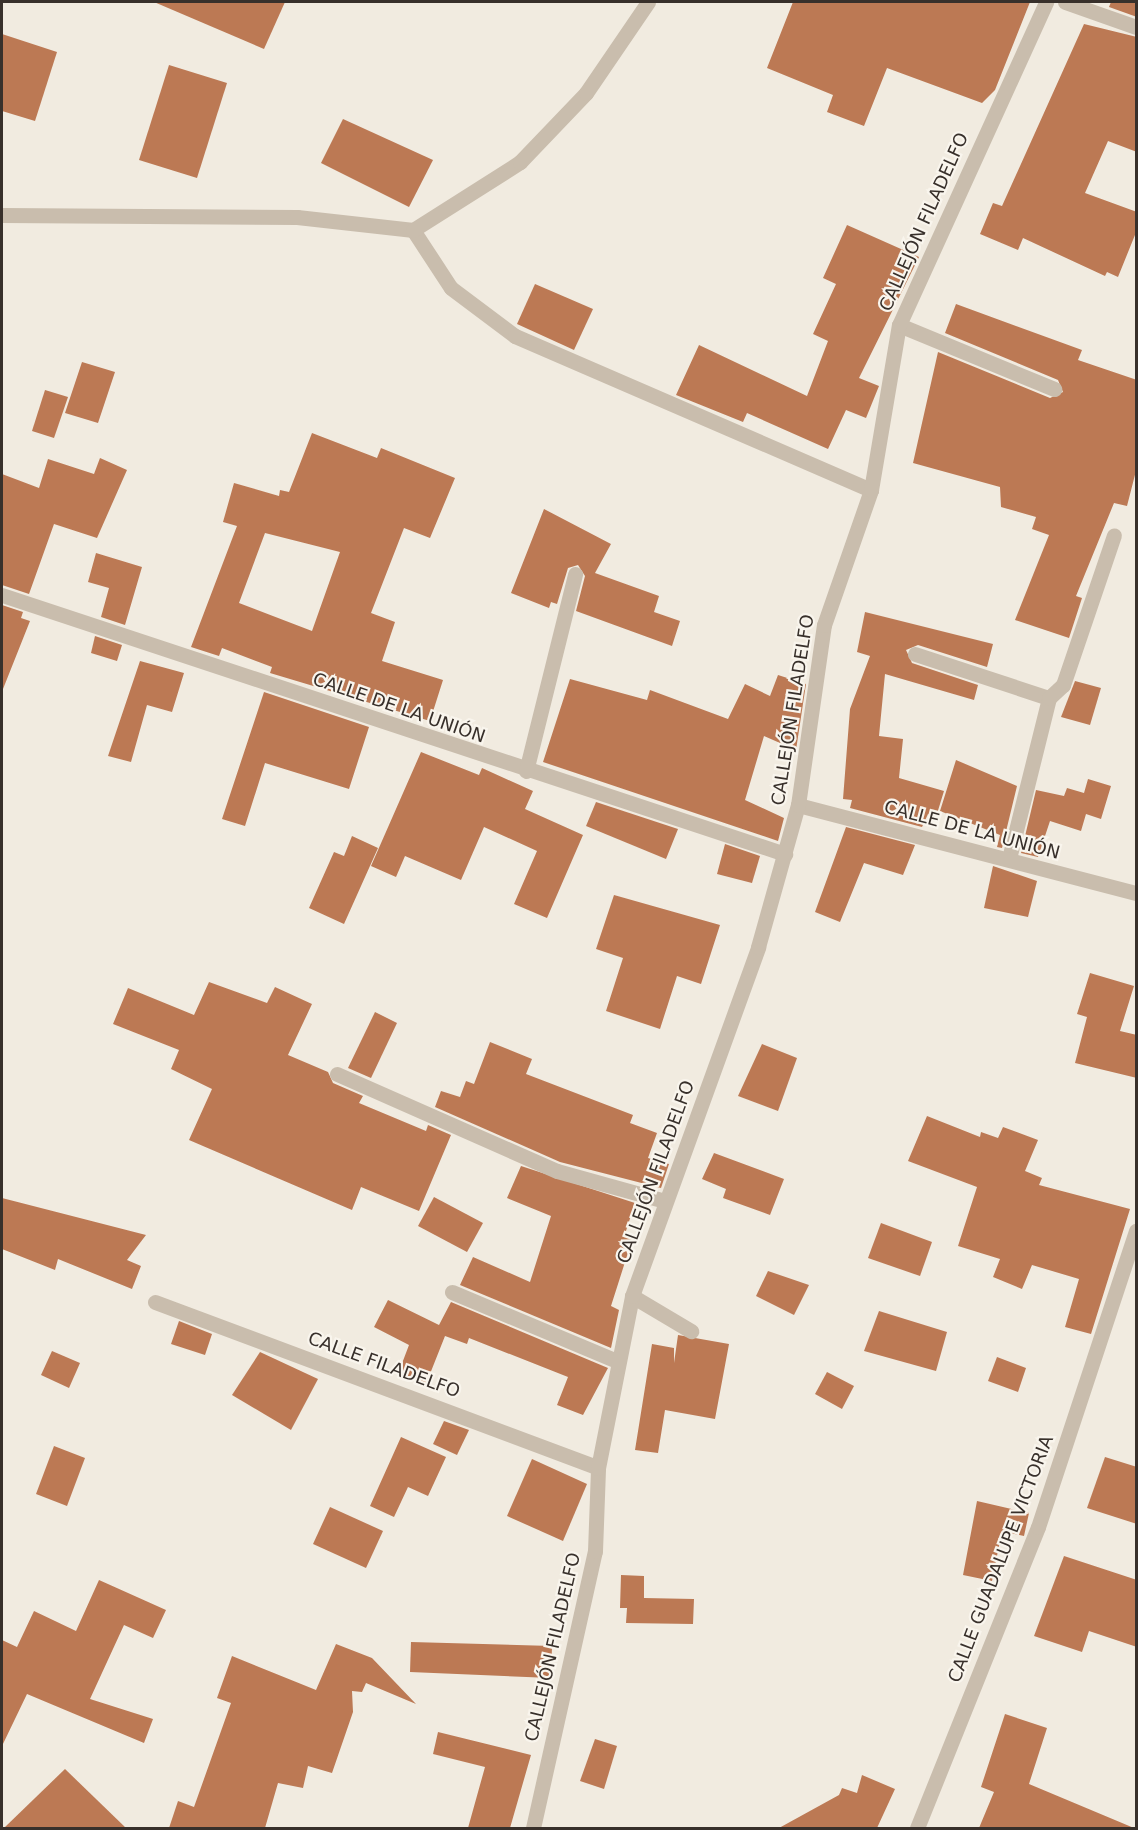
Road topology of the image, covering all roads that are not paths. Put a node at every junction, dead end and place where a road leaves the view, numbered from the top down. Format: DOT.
graph roads {
  1 [pos="648,2"];
  2 [pos="1046,2"];
  3 [pos="1065,2"];
  4 [pos="1137,27"];
  5 [pos="2,214"];
  6 [pos="413,230"];
  7 [pos="899,325"];
  8 [pos="1054,389"];
  9 [pos="871,490"];
  10 [pos="1114,535"];
  11 [pos="575,574"];
  12 [pos="2,595"];
  13 [pos="915,654"];
  14 [pos="1049,698"];
  15 [pos="526,771"];
  16 [pos="798,805"];
  17 [pos="785,854"];
  18 [pos="1009,859"];
  19 [pos="1137,893"];
  20 [pos="337,1074"];
  21 [pos="665,1201"];
  22 [pos="1137,1232"];
  23 [pos="452,1292"];
  24 [pos="632,1296"];
  25 [pos="155,1302"];
  26 [pos="691,1330"];
  27 [pos="617,1361"];
  28 [pos="598,1468"];
  29 [pos="532,1828"];
  30 [pos="917,1828"];
  1 -- 6 [label="street"];
  2 -- 7 [label="street, CALLEJÓN FILADELFO"];
  3 -- 4 [label="street"];
  5 -- 6 [label="street"];
  6 -- 9 [label="street"];
  7 -- 8 [label="street"];
  7 -- 9 [label="street, CALLEJÓN FILADELFO"];
  9 -- 16 [label="street, CALLEJÓN FILADELFO"];
  10 -- 14 [label="street"];
  11 -- 15 [label="street"];
  12 -- 15 [label="street, CALLE DE LA UNIÓN"];
  13 -- 14 [label="street"];
  14 -- 18 [label="street"];
  15 -- 17 [label="street, CALLE DE LA UNIÓN"];
  16 -- 17 [label="street, CALLEJÓN FILADELFO"];
  16 -- 18 [label="street, CALLE DE LA UNIÓN"];
  17 -- 21 [label="street, CALLEJÓN FILADELFO"];
  18 -- 19 [label="street, CALLE DE LA UNIÓN"];
  20 -- 21 [label="street"];
  21 -- 24 [label="street, CALLEJÓN FILADELFO"];
  22 -- 30 [label="street, CALLE GUADALUPE VICTORIA"];
  23 -- 27 [label="street"];
  24 -- 26 [label="street"];
  24 -- 27 [label="street, CALLEJÓN FILADELFO"];
  25 -- 28 [label="street, CALLE FILADELFO"];
  27 -- 28 [label="street, CALLEJÓN FILADELFO"];
  28 -- 29 [label="street, CALLEJÓN FILADELFO"];
}
